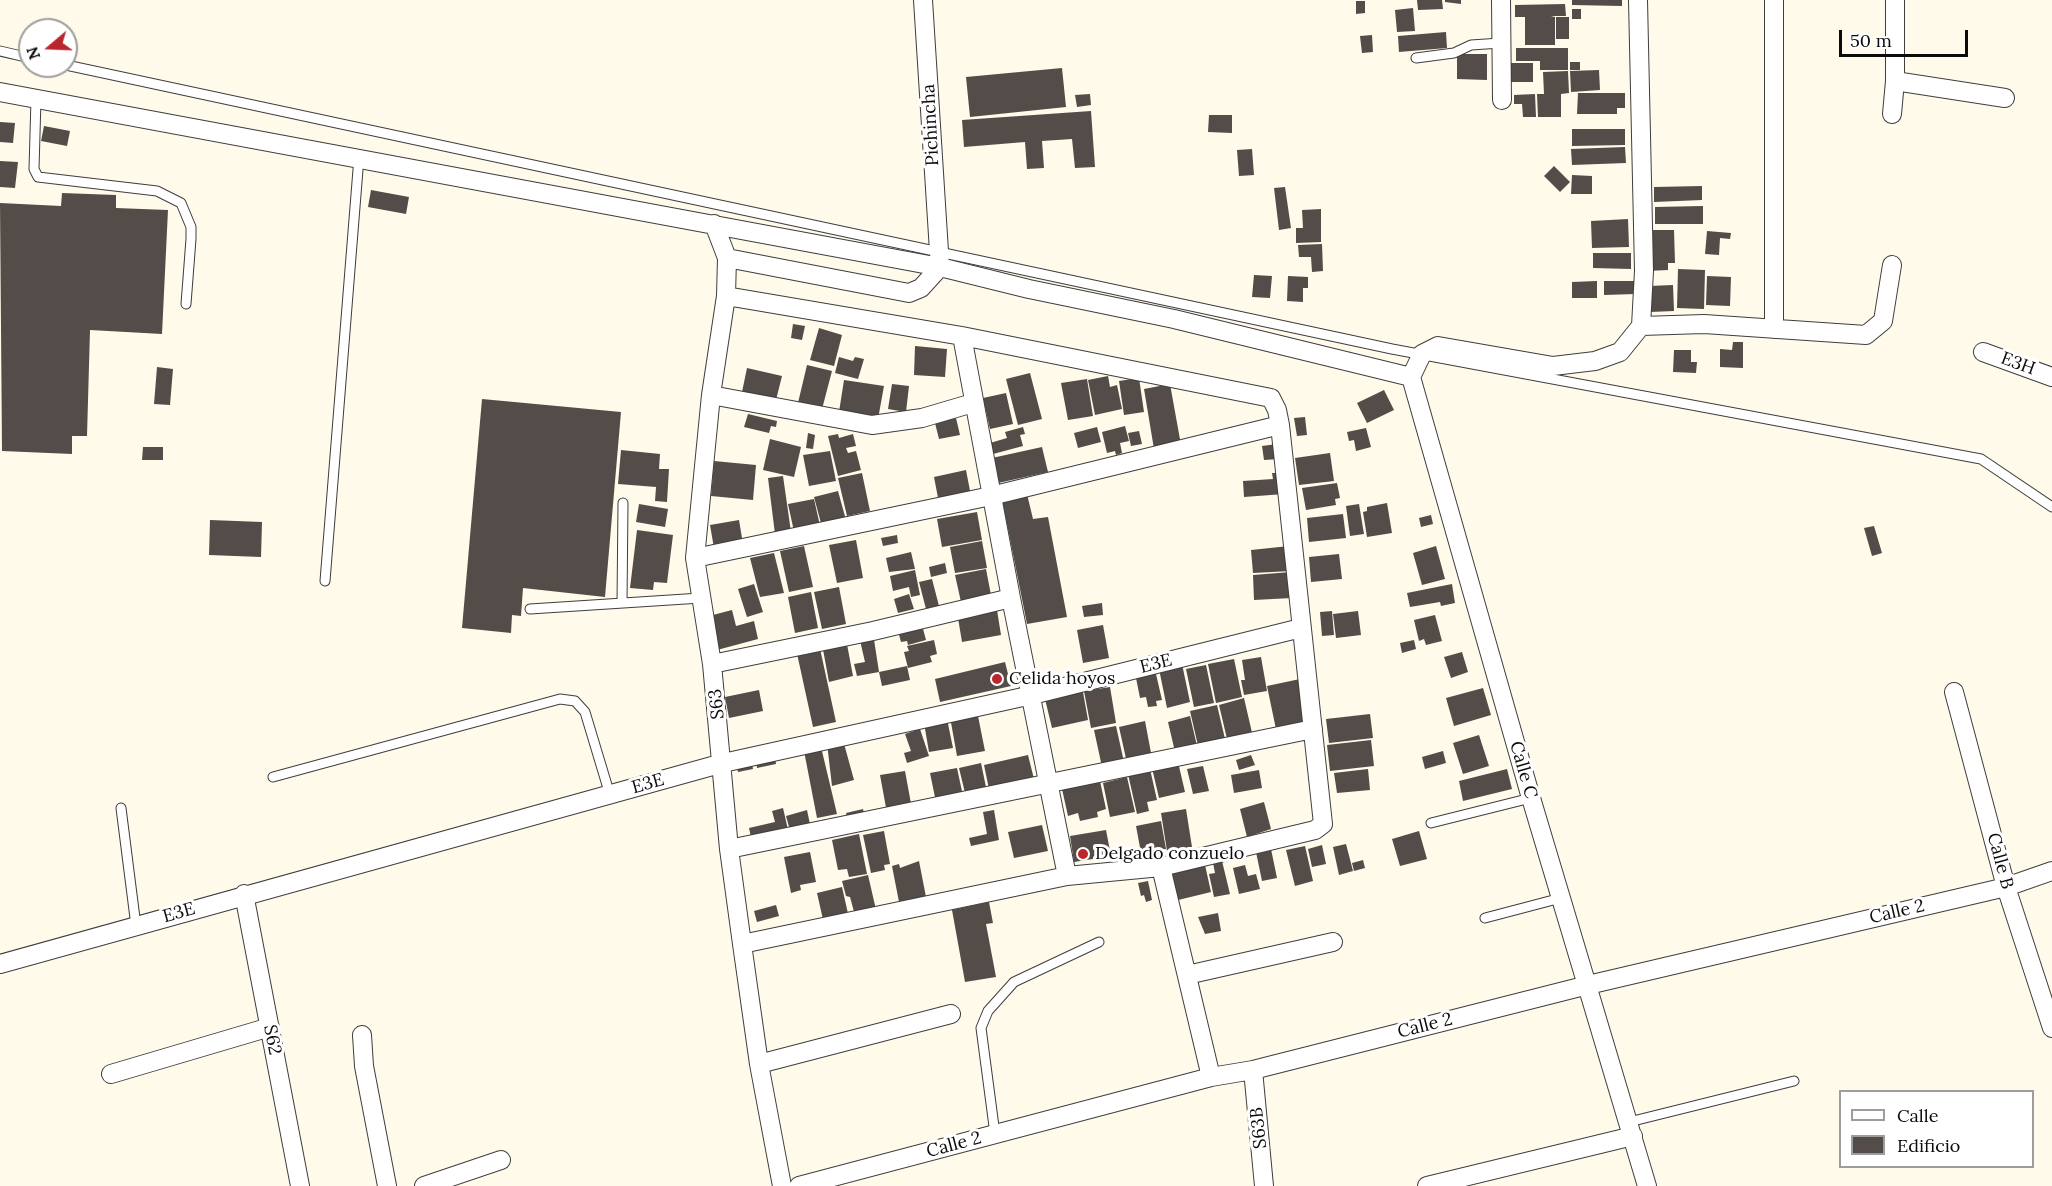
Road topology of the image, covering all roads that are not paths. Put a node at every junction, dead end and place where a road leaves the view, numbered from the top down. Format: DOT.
graph roads {
  1 [pos="923,0"];
  2 [pos="1501,0"];
  3 [pos="1638,0"];
  4 [pos="1774,0"];
  5 [pos="1895,0"];
  6 [pos="1502,43"];
  7 [pos="0,51"];
  8 [pos="18,55"];
  9 [pos="1416,58"];
  10 [pos="78,68"];
  11 [pos="1895,81"];
  12 [pos="0,92"];
  13 [pos="2005,98"];
  14 [pos="36,99"];
  15 [pos="1502,100"];
  16 [pos="1892,114"];
  17 [pos="359,157"];
  18 [pos="714,224"];
  19 [pos="727,258"];
  20 [pos="939,259"];
  21 [pos="1892,265"];
  22 [pos="726,297"];
  23 [pos="186,304"];
  24 [pos="1641,326"];
  25 [pos="1774,328"];
  26 [pos="962,336"];
  27 [pos="1983,351"];
  28 [pos="1422,354"];
  29 [pos="1411,377"];
  30 [pos="2052,377"];
  31 [pos="711,395"];
  32 [pos="973,403"];
  33 [pos="1280,425"];
  34 [pos="991,496"];
  35 [pos="623,504"];
  36 [pos="2052,507"];
  37 [pos="695,558"];
  38 [pos="325,581"];
  39 [pos="701,598"];
  40 [pos="1011,598"];
  41 [pos="622,603"];
  42 [pos="530,609"];
  43 [pos="1301,628"];
  44 [pos="712,664"];
  45 [pos="1954,692"];
  46 [pos="1032,695"];
  47 [pos="1313,729"];
  48 [pos="723,763"];
  49 [pos="273,777"];
  50 [pos="1049,783"];
  51 [pos="610,795"];
  52 [pos="1530,798"];
  53 [pos="121,808"];
  54 [pos="1431,823"];
  55 [pos="729,849"];
  56 [pos="1161,867"];
  57 [pos="2052,871"];
  58 [pos="1067,876"];
  59 [pos="2006,887"];
  60 [pos="244,894"];
  61 [pos="1561,898"];
  62 [pos="1485,918"];
  63 [pos="136,926"];
  64 [pos="1099,942"];
  65 [pos="1334,942"];
  66 [pos="742,944"];
  67 [pos="0,964"];
  68 [pos="1187,975"];
  69 [pos="1588,984"];
  70 [pos="951,1014"];
  71 [pos="270,1027"];
  72 [pos="2052,1028"];
  73 [pos="362,1035"];
  74 [pos="759,1064"];
  75 [pos="1253,1070"];
  76 [pos="111,1074"];
  77 [pos="1211,1077"];
  78 [pos="1794,1081"];
  79 [pos="1631,1129"];
  80 [pos="995,1134"];
  81 [pos="501,1160"];
  82 [pos="300,1186"];
  83 [pos="387,1186"];
  84 [pos="424,1186"];
  85 [pos="782,1186"];
  86 [pos="799,1186"];
  87 [pos="1264,1186"];
  88 [pos="1428,1186"];
  89 [pos="1647,1186"];
  1 -- 20 [label="street, Pichincha"];
  2 -- 6 [label="street"];
  3 -- 24 [label="street"];
  4 -- 25 [label="street"];
  5 -- 11 [label="street"];
  6 -- 9 [label="lane"];
  6 -- 15 [label="street"];
  7 -- 8 [label="lane"];
  10 -- 20 [label="lane"];
  11 -- 13 [label="street"];
  11 -- 16 [label="street"];
  12 -- 14 [label="street"];
  14 -- 17 [label="street"];
  14 -- 23 [label="lane"];
  17 -- 18 [label="street"];
  17 -- 38 [label="lane"];
  18 -- 19 [label="street, S63"];
  18 -- 20 [label="street"];
  19 -- 20 [label="street"];
  19 -- 22 [label="street, S63"];
  20 -- 28 [label="lane"];
  20 -- 29 [label="street"];
  21 -- 25 [label="street"];
  22 -- 26 [label="street"];
  22 -- 31 [label="street, S63"];
  24 -- 25 [label="street"];
  24 -- 28 [label="street"];
  26 -- 32 [label="street"];
  26 -- 33 [label="street"];
  27 -- 30 [label="street, E3H"];
  28 -- 29 [label="street"];
  28 -- 36 [label="lane"];
  29 -- 52 [label="street, Calle C"];
  31 -- 32 [label="street"];
  31 -- 37 [label="street, S63"];
  32 -- 34 [label="street"];
  33 -- 34 [label="street"];
  33 -- 43 [label="street"];
  34 -- 37 [label="street"];
  34 -- 40 [label="street"];
  35 -- 41 [label="lane"];
  37 -- 39 [label="street, S63"];
  39 -- 41 [label="lane"];
  39 -- 44 [label="street, S63"];
  40 -- 44 [label="street"];
  40 -- 46 [label="street"];
  41 -- 42 [label="lane"];
  43 -- 46 [label="street, E3E"];
  43 -- 47 [label="street"];
  44 -- 48 [label="street, S63"];
  45 -- 59 [label="street, Calle B"];
  46 -- 48 [label="street, E3E"];
  46 -- 50 [label="street"];
  47 -- 50 [label="street"];
  47 -- 56 [label="street"];
  48 -- 51 [label="street, E3E"];
  48 -- 55 [label="street, S63"];
  49 -- 51 [label="lane"];
  50 -- 55 [label="street"];
  50 -- 58 [label="street"];
  51 -- 60 [label="street, E3E"];
  52 -- 54 [label="lane"];
  52 -- 61 [label="street, Calle C"];
  53 -- 63 [label="lane"];
  55 -- 66 [label="street, S63"];
  56 -- 58 [label="street"];
  56 -- 68 [label="street"];
  57 -- 59 [label="street, Calle 2"];
  58 -- 66 [label="street"];
  59 -- 69 [label="street, Calle 2"];
  59 -- 72 [label="street, Calle B"];
  60 -- 63 [label="street, E3E"];
  60 -- 71 [label="street, S62"];
  61 -- 62 [label="lane"];
  61 -- 69 [label="street, Calle C"];
  63 -- 67 [label="street, E3E"];
  64 -- 80 [label="lane"];
  65 -- 68 [label="street"];
  66 -- 74 [label="street, S63"];
  68 -- 77 [label="street"];
  69 -- 75 [label="street, Calle 2"];
  69 -- 79 [label="street, Calle C"];
  70 -- 74 [label="street"];
  71 -- 76 [label="street"];
  71 -- 82 [label="street, S62"];
  73 -- 83 [label="street"];
  74 -- 85 [label="street, S63"];
  75 -- 77 [label="street, Calle 2"];
  75 -- 87 [label="street, S63B"];
  77 -- 80 [label="street, Calle 2"];
  78 -- 79 [label="lane"];
  79 -- 88 [label="street"];
  79 -- 89 [label="street, Calle C"];
  80 -- 86 [label="street, Calle 2"];
  81 -- 84 [label="street"];
}
